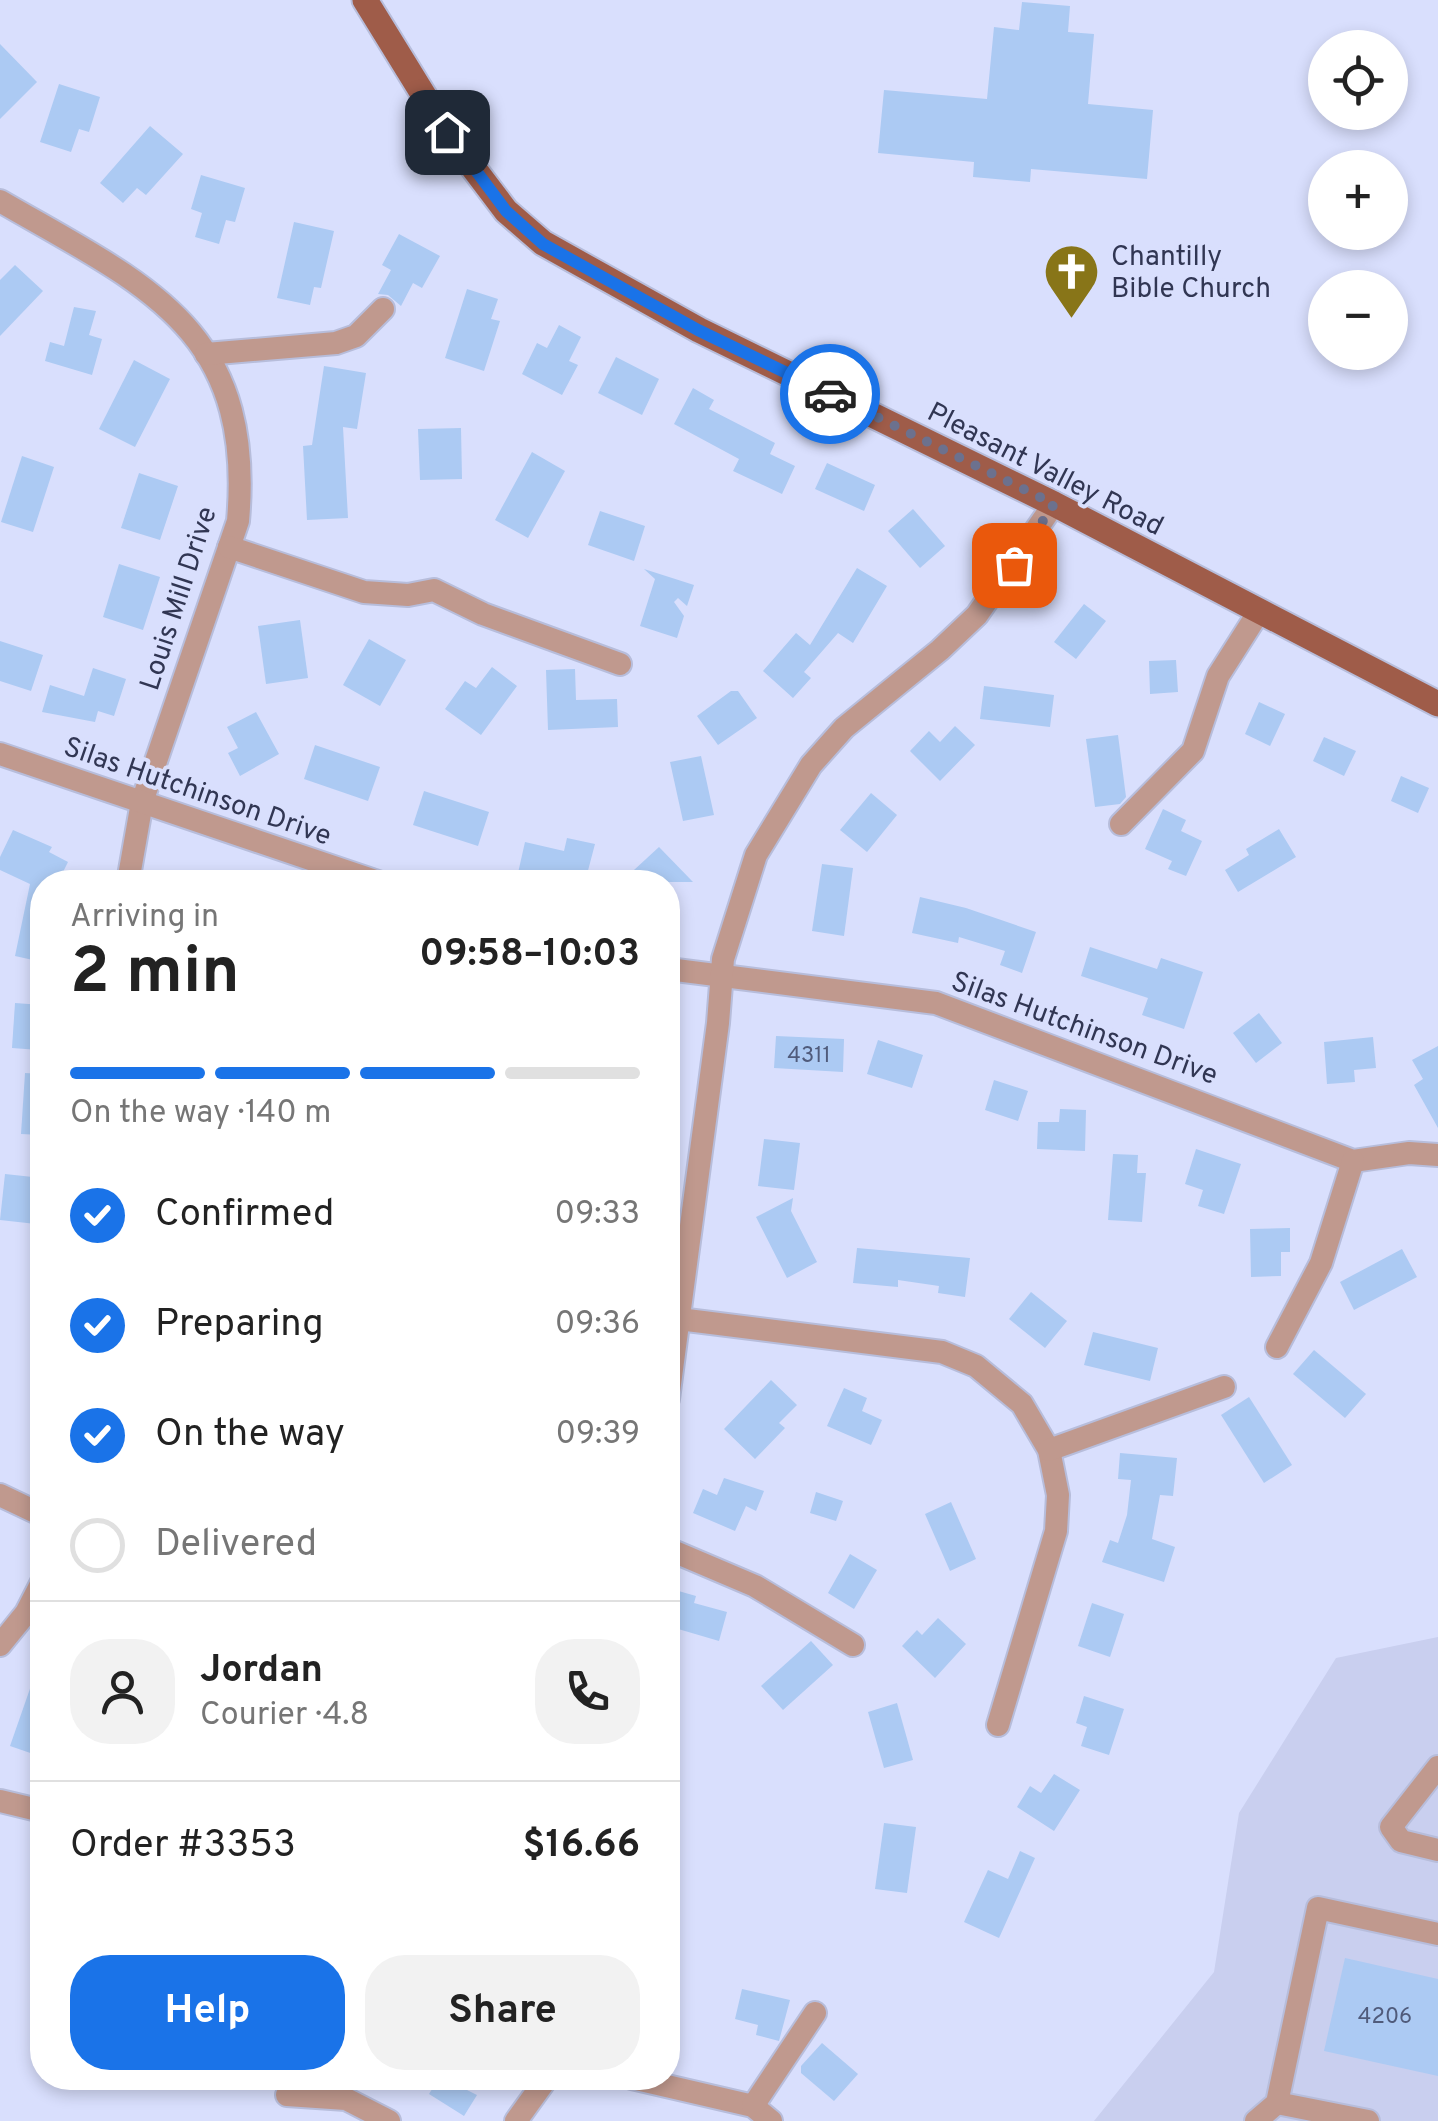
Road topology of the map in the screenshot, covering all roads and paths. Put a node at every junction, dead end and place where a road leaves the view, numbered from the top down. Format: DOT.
graph roads {
  1 [pos="365,0"];
  2 [pos="0,201"];
  3 [pos="383,308"];
  4 [pos="206,354"];
  5 [pos="1054,504"];
  6 [pos="229,547"];
  7 [pos="1260,610"];
  8 [pos="620,664"];
  9 [pos="1438,704"];
  10 [pos="0,754"];
  11 [pos="142,802"];
  12 [pos="1121,824"];
  13 [pos="130,870"];
  14 [pos="343,870"];
  15 [pos="680,971"];
  16 [pos="720,976"];
  17 [pos="1438,1156"];
  18 [pos="1353,1161"];
  19 [pos="680,1310"];
  20 [pos="680,1318"];
  21 [pos="1277,1348"];
  22 [pos="1224,1386"];
  23 [pos="1050,1450"];
  24 [pos="0,1496"];
  25 [pos="30,1510"];
  26 [pos="680,1554"];
  27 [pos="30,1605"];
  28 [pos="853,1644"];
  29 [pos="0,1645"];
  30 [pos="998,1724"];
  31 [pos="1438,1767"];
  32 [pos="0,1801"];
  33 [pos="30,1808"];
  34 [pos="1438,1850"];
  35 [pos="1438,1934"];
  36 [pos="815,2013"];
  37 [pos="538,2090"];
  38 [pos="675,2090"];
  39 [pos="288,2095"];
  40 [pos="1277,2103"];
  41 [pos="762,2114"];
  42 [pos="390,2121"];
  43 [pos="516,2121"];
  44 [pos="1256,2121"];
  45 [pos="1368,2121"];
  1 -- 5 [label="main road, Pleasant Valley Road"];
  2 -- 4 [label="street, Louis Mill Drive"];
  3 -- 4 [label="street"];
  4 -- 6 [label="street, Louis Mill Drive"];
  5 -- 7 [label="main road, Pleasant Valley Road"];
  5 -- 16 [label="street"];
  6 -- 8 [label="street"];
  6 -- 11 [label="street, Louis Mill Drive"];
  7 -- 9 [label="main road, Pleasant Valley Road"];
  7 -- 12 [label="street"];
  10 -- 11 [label="street, Silas Hutchinson Drive"];
  11 -- 13 [label="street, Louis Mill Drive"];
  11 -- 14 [label="street, Silas Hutchinson Drive"];
  15 -- 16 [label="street, Silas Hutchinson Drive"];
  16 -- 18 [label="street, Silas Hutchinson Drive"];
  16 -- 19 [label="street"];
  17 -- 18 [label="street"];
  18 -- 21 [label="street"];
  20 -- 23 [label="street"];
  22 -- 23 [label="street"];
  23 -- 30 [label="street"];
  24 -- 25 [label="street"];
  26 -- 28 [label="street"];
  27 -- 29 [label="street"];
  31 -- 34 [label="street"];
  32 -- 33 [label="street"];
  35 -- 40 [label="street"];
  36 -- 41 [label="street"];
  37 -- 43 [label="street"];
  38 -- 41 [label="street"];
  39 -- 42 [label="street"];
  40 -- 44 [label="street"];
  40 -- 45 [label="street"];
}
